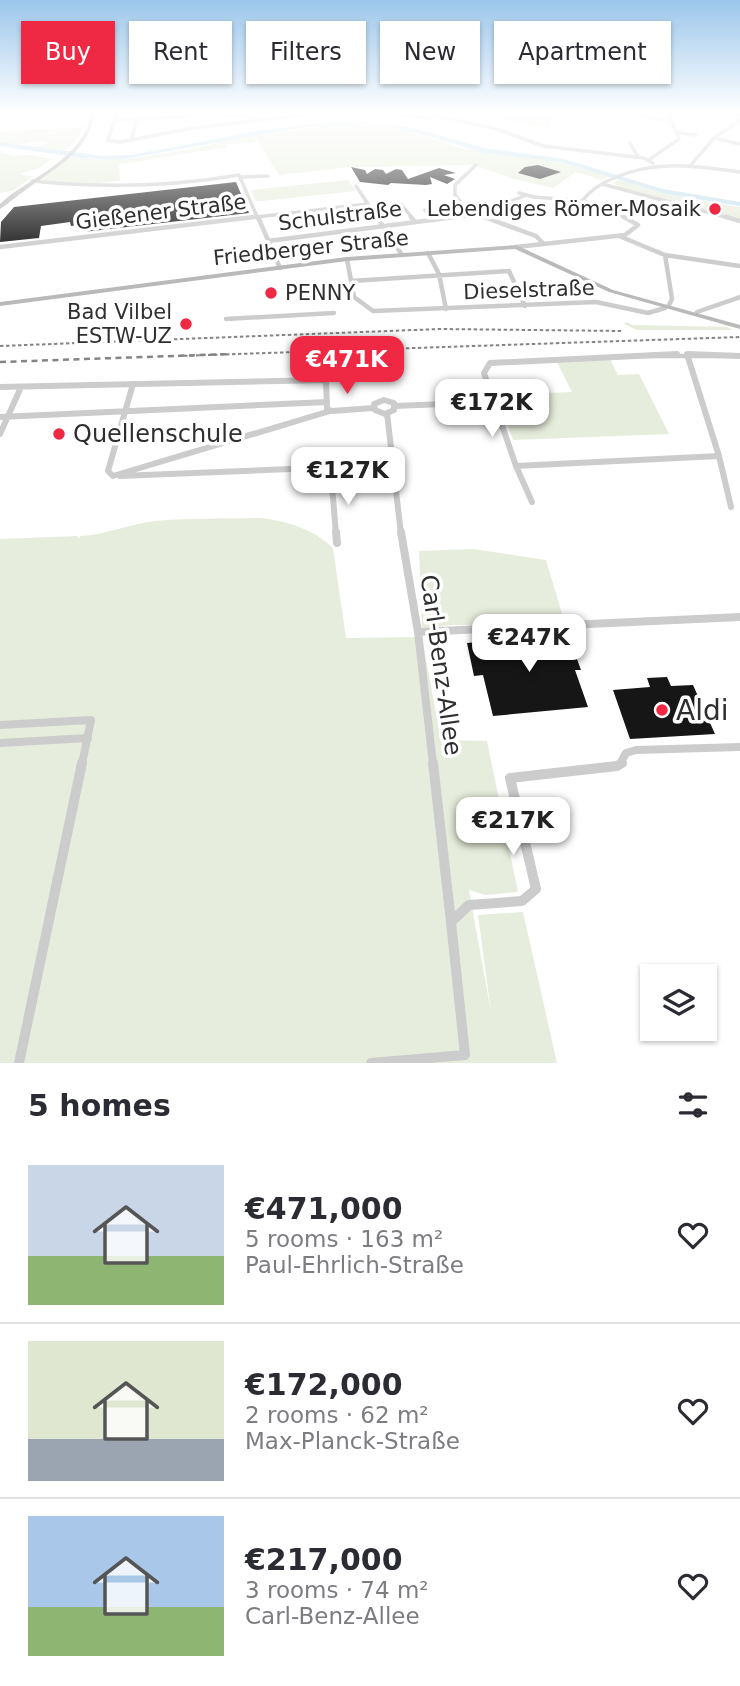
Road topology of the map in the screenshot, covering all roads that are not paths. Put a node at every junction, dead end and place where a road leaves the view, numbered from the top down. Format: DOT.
graph roads {
  1 [pos="59,163"];
  2 [pos="649,163"];
  3 [pos="665,163"];
  4 [pos="694,163"];
  5 [pos="475,165"];
  6 [pos="691,166"];
  7 [pos="740,172"];
  8 [pos="240,176"];
  9 [pos="268,176"];
  10 [pos="32,181"];
  11 [pos="602,184"];
  12 [pos="356,186"];
  13 [pos="519,192"];
  14 [pos="526,195"];
  15 [pos="584,201"];
  16 [pos="368,204"];
  17 [pos="401,204"];
  18 [pos="0,207"];
  19 [pos="425,210"];
  20 [pos="445,210"];
  21 [pos="481,214"];
  22 [pos="258,217"];
  23 [pos="453,218"];
  24 [pos="433,220"];
  25 [pos="740,221"];
  26 [pos="415,222"];
  27 [pos="383,226"];
  28 [pos="619,236"];
  29 [pos="268,240"];
  30 [pos="542,242"];
  31 [pos="0,247"];
  32 [pos="516,247"];
  33 [pos="428,253"];
  34 [pos="402,254"];
  35 [pos="665,255"];
  36 [pos="348,259"];
  37 [pos="740,265"];
  38 [pos="280,268"];
  39 [pos="439,274"];
  40 [pos="351,281"];
  41 [pos="740,297"];
  42 [pos="0,304"];
  43 [pos="525,306"];
  44 [pos="667,306"];
  45 [pos="446,309"];
  46 [pos="697,312"];
  47 [pos="334,313"];
  48 [pos="226,318"];
  49 [pos="737,322"];
  50 [pos="687,354"];
  51 [pos="740,356"];
  52 [pos="133,384"];
  53 [pos="0,387"];
  54 [pos="21,387"];
  55 [pos="327,402"];
  56 [pos="493,402"];
  57 [pos="395,406"];
  58 [pos="373,408"];
  59 [pos="332,411"];
  60 [pos="124,412"];
  61 [pos="387,413"];
  62 [pos="4,417"];
  63 [pos="0,434"];
  64 [pos="719,456"];
  65 [pos="516,466"];
  66 [pos="393,468"];
  67 [pos="333,472"];
  68 [pos="113,476"];
  69 [pos="532,502"];
  70 [pos="731,507"];
  71 [pos="337,543"];
  72 [pos="740,617"];
  73 [pos="418,632"];
  74 [pos="0,725"];
  75 [pos="88,738"];
  76 [pos="0,743"];
  77 [pos="740,747"];
  78 [pos="451,922"];
  79 [pos="19,1063"];
  80 [pos="371,1063"];
  1 -- 10 [label="main road"];
  2 -- 11 [label="street"];
  3 -- 6 [label="street"];
  4 -- 6 [label="street"];
  5 -- 21 [label="street"];
  6 -- 7 [label="street"];
  8 -- 9 [label="street"];
  8 -- 10 [label="street"];
  8 -- 22 [label="street"];
  10 -- 18 [label="main road"];
  11 -- 15 [label="street"];
  11 -- 25 [label="street"];
  12 -- 16 [label="street"];
  13 -- 14 [label="street, Schulstraße"];
  14 -- 15 [label="street, Schulstraße"];
  14 -- 21 [label="street, Schulstraße"];
  15 -- 28 [label="street"];
  16 -- 22 [label="street, Gießener Straße"];
  16 -- 27 [label="street"];
  17 -- 26 [label="street, Schulstraße"];
  19 -- 24 [label="street, Schulstraße"];
  20 -- 23 [label="street"];
  21 -- 23 [label="street, Schulstraße"];
  21 -- 30 [label="street"];
  22 -- 29 [label="street"];
  22 -- 31 [label="street, Gießener Straße"];
  23 -- 24 [label="street, Schulstraße"];
  24 -- 26 [label="street, Schulstraße"];
  26 -- 27 [label="street, Schulstraße"];
  27 -- 29 [label="street, Schulstraße"];
  27 -- 34 [label="street"];
  28 -- 30 [label="street, Friedberger Straße"];
  28 -- 35 [label="street"];
  29 -- 38 [label="street"];
  30 -- 32 [label="street, Friedberger Straße"];
  32 -- 33 [label="main road, Friedberger Straße"];
  32 -- 44 [label="main road"];
  33 -- 34 [label="main road, Friedberger Straße"];
  33 -- 39 [label="street"];
  34 -- 36 [label="main road, Friedberger Straße"];
  35 -- 37 [label="street"];
  35 -- 44 [label="street"];
  36 -- 38 [label="main road, Friedberger Straße"];
  36 -- 40 [label="street"];
  38 -- 42 [label="main road, Friedberger Straße"];
  39 -- 40 [label="street"];
  39 -- 43 [label="street"];
  39 -- 45 [label="street"];
  40 -- 45 [label="street, Dieselstraße"];
  41 -- 46 [label="street"];
  43 -- 44 [label="street, Dieselstraße"];
  43 -- 45 [label="street, Dieselstraße"];
  44 -- 46 [label="main road"];
  44 -- 49 [label="main road"];
  46 -- 49 [label="main road"];
  47 -- 48 [label="street"];
  50 -- 51 [label="street"];
  50 -- 56 [label="street"];
  50 -- 64 [label="street"];
  52 -- 54 [label="street"];
  52 -- 55 [label="street"];
  52 -- 60 [label="street"];
  53 -- 54 [label="street"];
  54 -- 62 [label="street"];
  55 -- 59 [label="street"];
  55 -- 60 [label="street"];
  56 -- 57 [label="street"];
  56 -- 65 [label="street"];
  57 -- 58 [label="street"];
  57 -- 61 [label="street"];
  58 -- 59 [label="street"];
  58 -- 61 [label="street"];
  59 -- 68 [label="street"];
  60 -- 62 [label="street"];
  60 -- 68 [label="street"];
  61 -- 66 [label="street, Carl-Benz-Allee"];
  62 -- 63 [label="street"];
  64 -- 65 [label="street"];
  64 -- 70 [label="street"];
  65 -- 69 [label="street"];
  66 -- 67 [label="street"];
  66 -- 73 [label="street, Carl-Benz-Allee"];
  67 -- 68 [label="street"];
  67 -- 71 [label="street"];
  72 -- 73 [label="street"];
  73 -- 78 [label="street, Carl-Benz-Allee"];
  74 -- 75 [label="street"];
  75 -- 76 [label="street"];
  75 -- 79 [label="street"];
  77 -- 78 [label="street"];
  78 -- 80 [label="street, Carl-Benz-Allee"];
}
